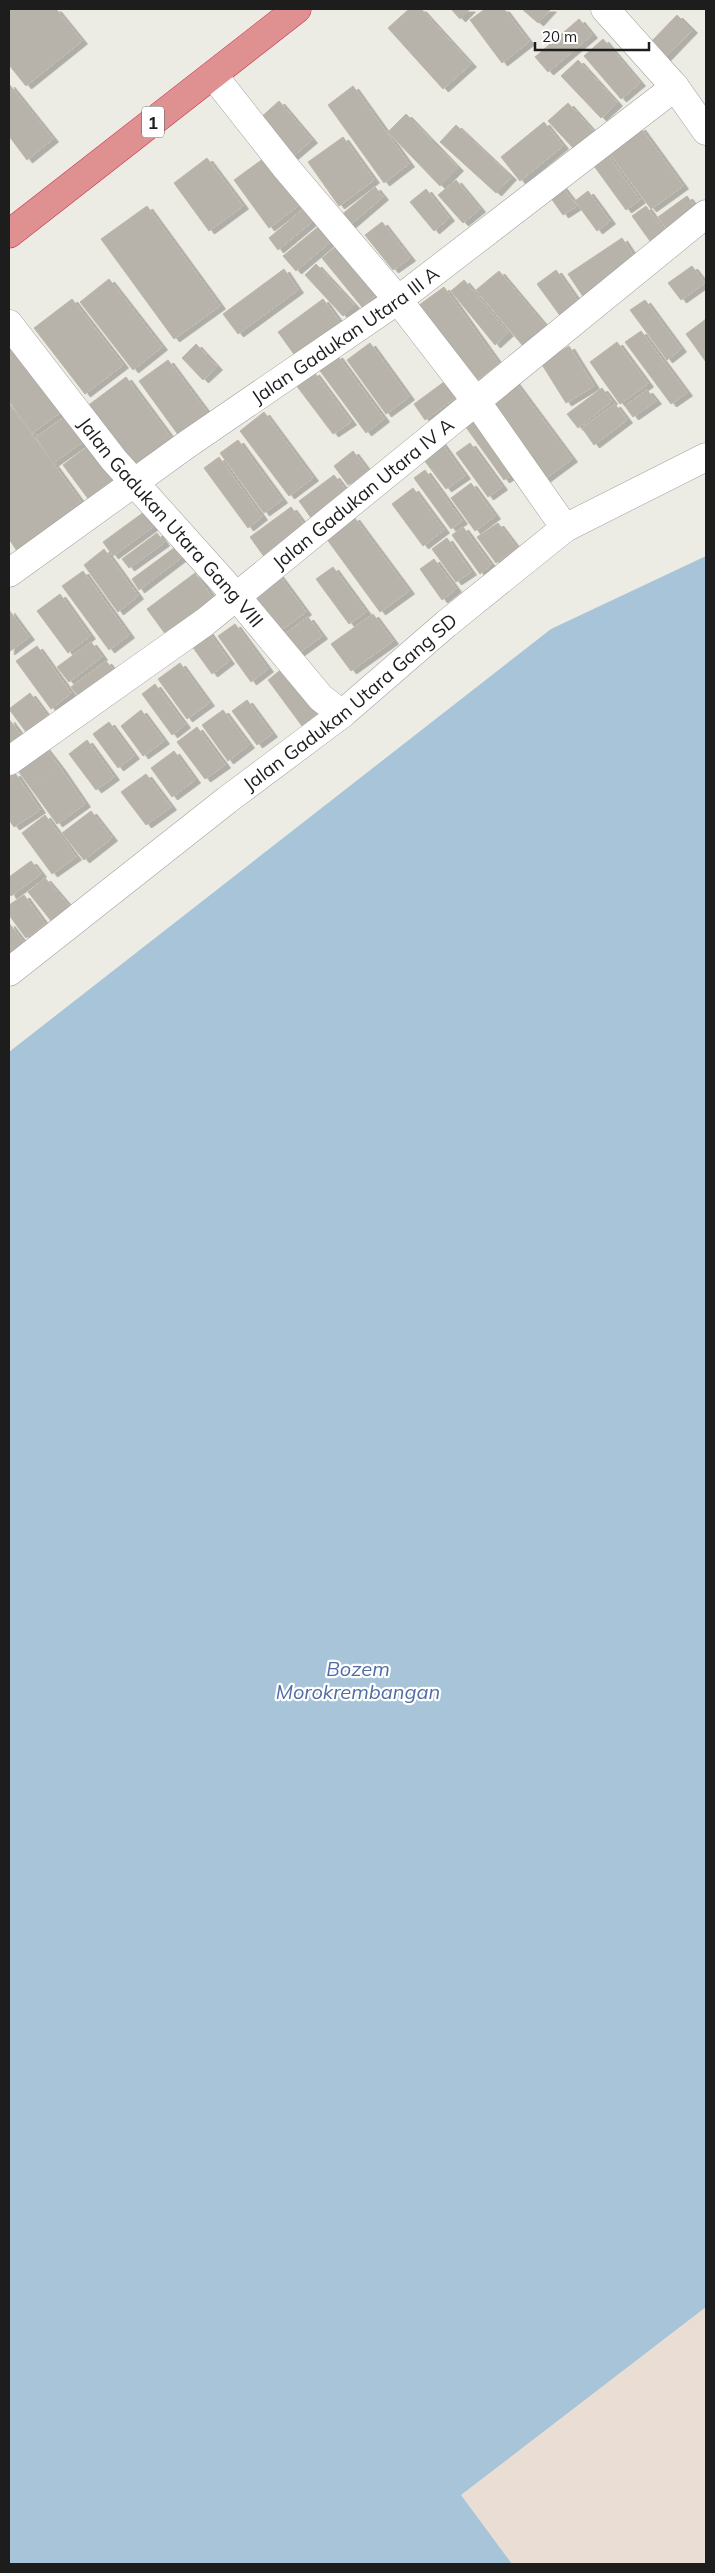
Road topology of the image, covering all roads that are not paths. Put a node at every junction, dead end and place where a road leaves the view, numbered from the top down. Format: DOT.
graph roads {
  1 [pos="296,9"];
  2 [pos="605,9"];
  3 [pos="213,75"];
  4 [pos="675,87"];
  5 [pos="706,131"];
  6 [pos="706,214"];
  7 [pos="9,234"];
  8 [pos="398,300"];
  9 [pos="9,324"];
  10 [pos="476,401"];
  11 [pos="706,457"];
  12 [pos="135,482"];
  13 [pos="565,528"];
  14 [pos="9,573"];
  15 [pos="236,596"];
  16 [pos="342,714"];
  17 [pos="9,761"];
  18 [pos="9,972"];
  1 -- 3 [label="highway, 1"];
  2 -- 4 [label="street"];
  3 -- 7 [label="highway, 1"];
  3 -- 8 [label="street"];
  4 -- 5 [label="street"];
  4 -- 8 [label="street, Jalan Gadukan Utara III A"];
  6 -- 10 [label="street, Jalan Gadukan Utara IV A"];
  8 -- 10 [label="street"];
  8 -- 12 [label="street, Jalan Gadukan Utara III A"];
  9 -- 12 [label="street, Jalan Gadukan Utara Gang VIII"];
  10 -- 13 [label="street"];
  10 -- 15 [label="street, Jalan Gadukan Utara IV A"];
  11 -- 13 [label="street, Jalan Gadukan Utara Gang SD"];
  12 -- 14 [label="street, Jalan Gadukan Utara III A"];
  12 -- 15 [label="street, Jalan Gadukan Utara Gang VIII"];
  13 -- 16 [label="street, Jalan Gadukan Utara Gang SD"];
  15 -- 16 [label="street, Jalan Gadukan Utara Gang VIII"];
  15 -- 17 [label="street, Jalan Gadukan Utara IV A"];
  16 -- 18 [label="street, Jalan Gadukan Utara Gang SD"];
}
